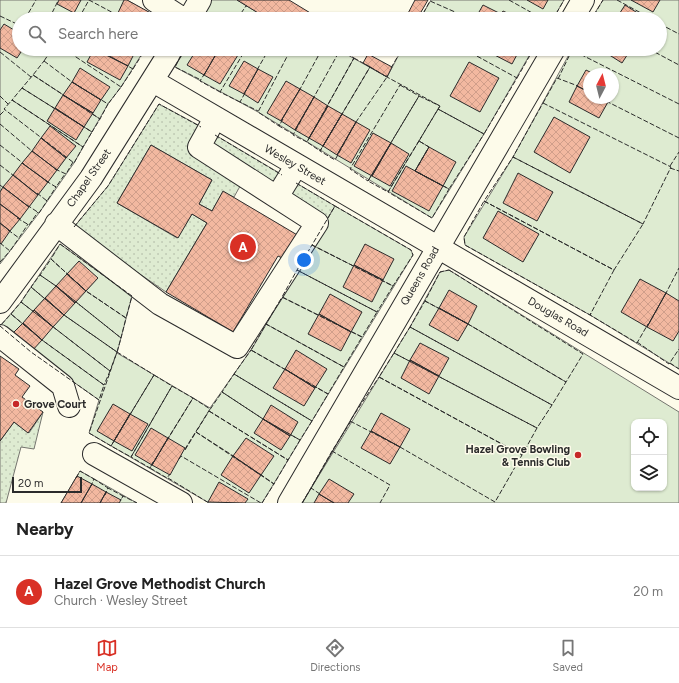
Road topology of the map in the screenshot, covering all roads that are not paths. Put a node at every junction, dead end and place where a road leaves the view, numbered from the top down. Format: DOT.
graph roads {
  1 [pos="154,0"];
  2 [pos="200,0"];
  3 [pos="583,0"];
  4 [pos="172,12"];
  5 [pos="193,12"];
  6 [pos="576,12"];
  7 [pos="168,56"];
  8 [pos="550,56"];
  9 [pos="153,81"];
  10 [pos="215,118"];
  11 [pos="296,166"];
  12 [pos="277,197"];
  13 [pos="56,224"];
  14 [pos="436,248"];
  15 [pos="0,302"];
  16 [pos="0,336"];
  17 [pos="679,388"];
  18 [pos="69,406"];
  19 [pos="94,454"];
  20 [pos="181,503"];
  21 [pos="289,503"];
  1 -- 4 [label="street"];
  2 -- 5 [label="street"];
  3 -- 6 [label="street"];
  7 -- 9 [label="street, Chapel Street"];
  8 -- 14 [label="street, Queens Road"];
  9 -- 10 [label="street, Wesley Street"];
  9 -- 13 [label="street, Chapel Street"];
  10 -- 11 [label="street, Wesley Street"];
  10 -- 12 [label="street"];
  11 -- 12 [label="street"];
  11 -- 14 [label="street, Wesley Street"];
  12 -- 13 [label="street"];
  13 -- 15 [label="street, Chapel Street"];
  14 -- 17 [label="street, Douglas Road"];
  14 -- 21 [label="street, Queens Road"];
  16 -- 18 [label="street"];
  19 -- 20 [label="street"];
}
